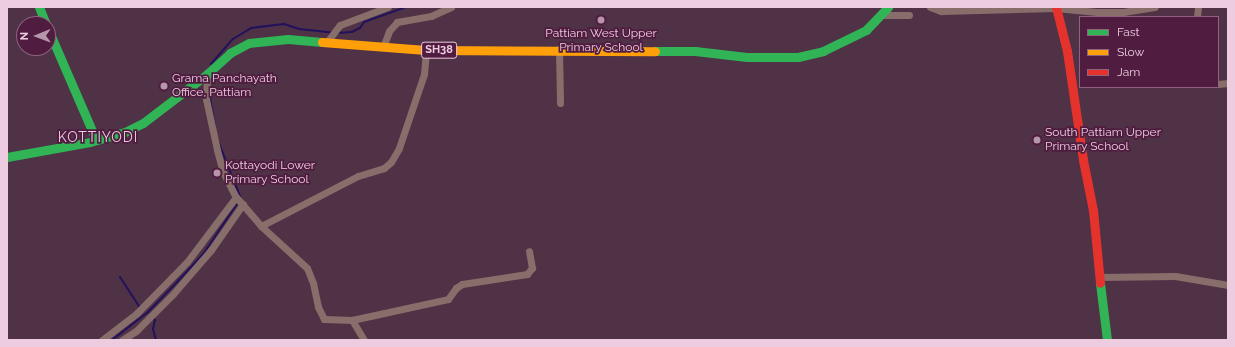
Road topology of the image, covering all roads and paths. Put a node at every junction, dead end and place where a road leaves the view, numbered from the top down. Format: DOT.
graph roads {
  1 [pos="388,7"];
  2 [pos="451,7"];
  3 [pos="888,7"];
  4 [pos="930,7"];
  5 [pos="1156,7"];
  6 [pos="1056,8"];
  7 [pos="882,15"];
  8 [pos="909,15"];
  9 [pos="327,42"];
  10 [pos="383,47"];
  11 [pos="56,48"];
  12 [pos="426,50"];
  13 [pos="559,50"];
  14 [pos="207,74"];
  15 [pos="560,103"];
  16 [pos="96,140"];
  17 [pos="7,157"];
  18 [pos="236,197"];
  19 [pos="243,204"];
  20 [pos="261,226"];
  21 [pos="529,251"];
  22 [pos="1099,277"];
  23 [pos="1228,285"];
  24 [pos="352,320"];
  25 [pos="102,340"];
  26 [pos="122,340"];
  27 [pos="364,340"];
  28 [pos="1107,340"];
  1 -- 9 [label="street"];
  2 -- 10 [label="street"];
  3 -- 7 [label="main road, SH38"];
  4 -- 6 [label="street"];
  5 -- 6 [label="street"];
  6 -- 22 [label="main road"];
  7 -- 8 [label="street"];
  7 -- 13 [label="main road, SH38"];
  9 -- 10 [label="main road, SH38"];
  9 -- 14 [label="main road, SH38"];
  10 -- 12 [label="main road, SH38"];
  11 -- 16 [label="main road"];
  12 -- 13 [label="main road, SH38"];
  12 -- 20 [label="street"];
  13 -- 15 [label="street"];
  14 -- 16 [label="main road, SH38"];
  14 -- 18 [label="street"];
  16 -- 17 [label="main road, SH38"];
  18 -- 19 [label="street"];
  18 -- 25 [label="street"];
  19 -- 20 [label="street"];
  19 -- 26 [label="street"];
  20 -- 24 [label="street"];
  21 -- 24 [label="street"];
  22 -- 23 [label="street"];
  22 -- 28 [label="main road"];
  24 -- 27 [label="street"];
}
